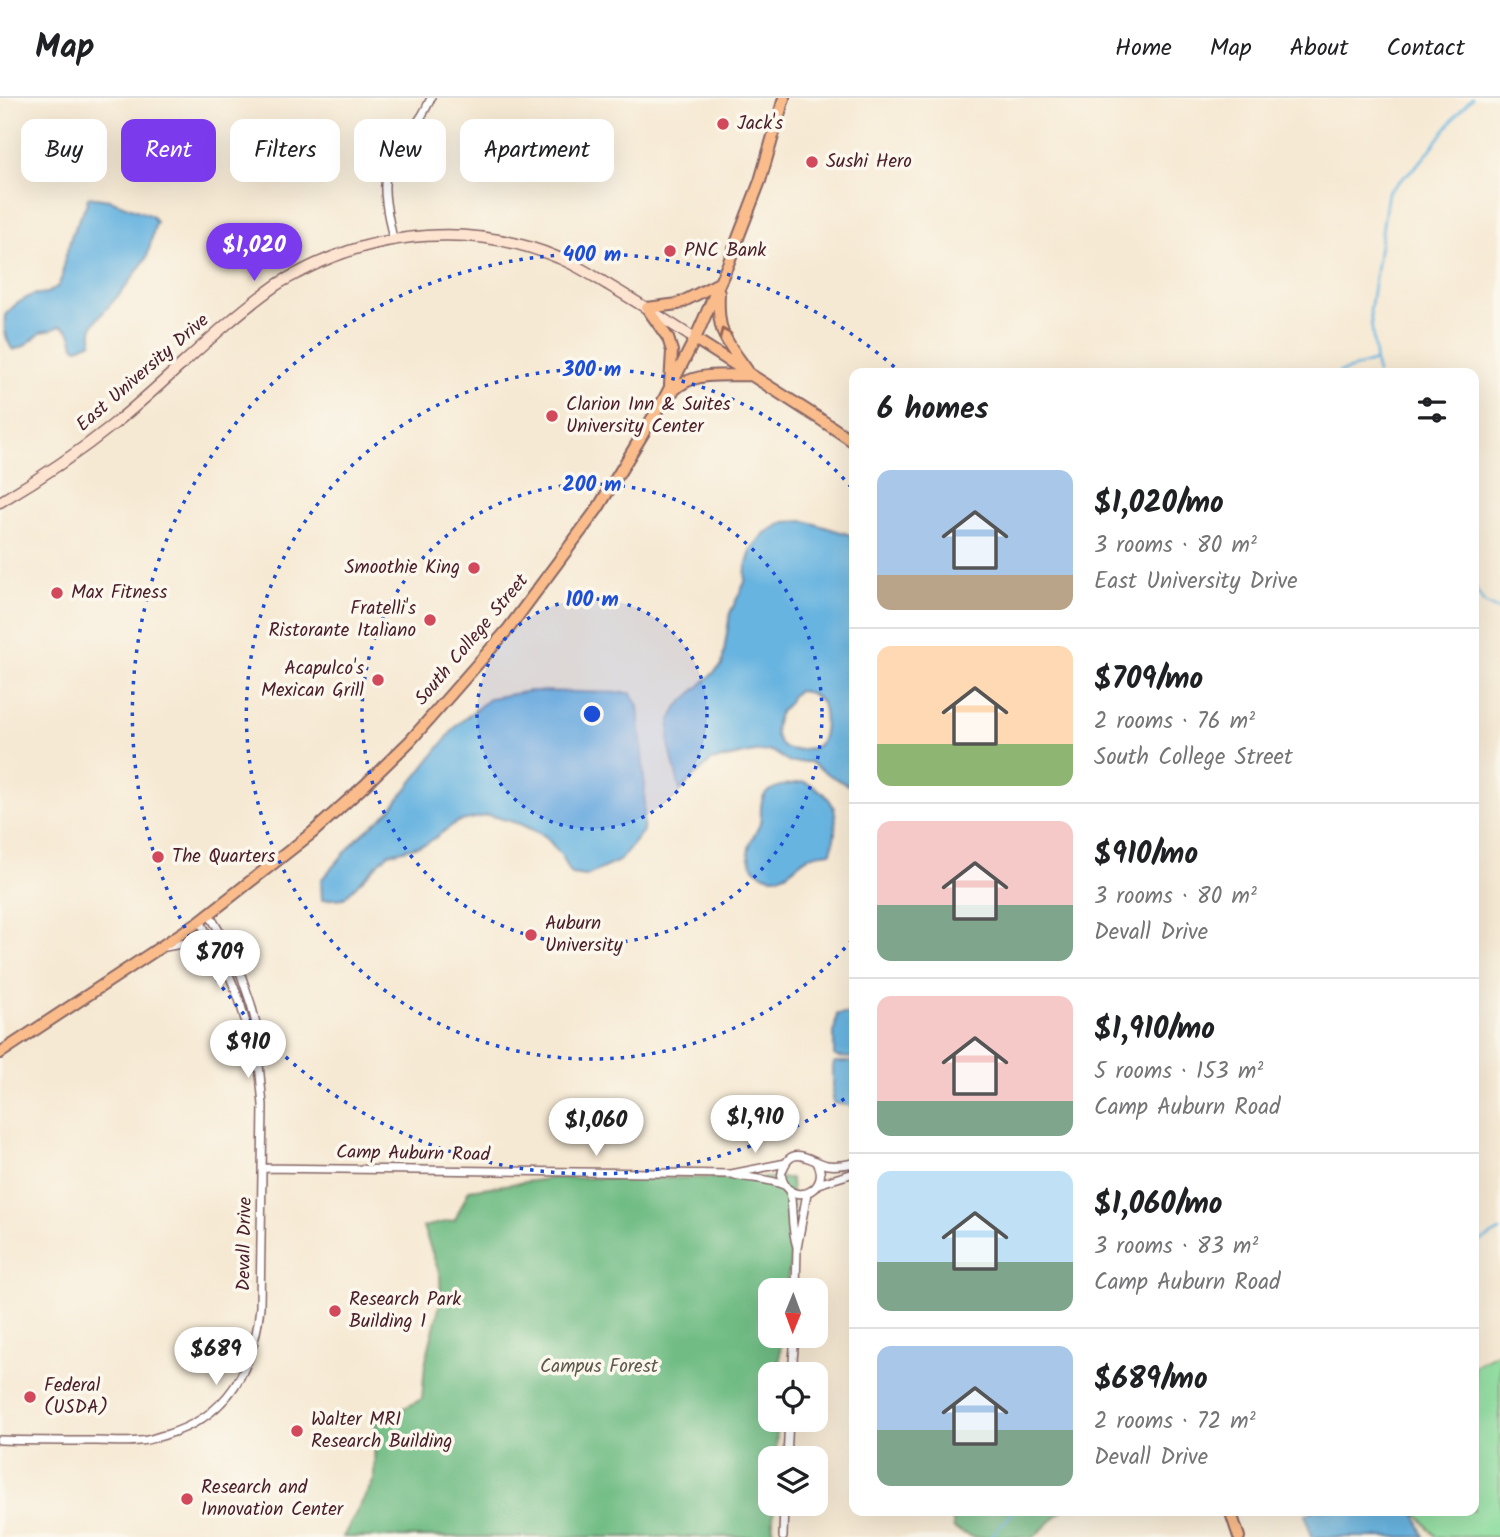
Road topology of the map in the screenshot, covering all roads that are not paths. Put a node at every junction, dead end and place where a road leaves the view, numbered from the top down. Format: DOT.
graph roads {
  1 [pos="431,98"];
  2 [pos="784,98"];
  3 [pos="393,240"];
  4 [pos="719,283"];
  5 [pos="647,308"];
  6 [pos="695,339"];
  7 [pos="751,375"];
  8 [pos="670,386"];
  9 [pos="664,399"];
  10 [pos="849,439"];
  11 [pos="0,502"];
  12 [pos="204,917"];
  13 [pos="160,948"];
  14 [pos="216,948"];
  15 [pos="0,1053"];
  16 [pos="258,1054"];
  17 [pos="816,1161"];
  18 [pos="786,1163"];
  19 [pos="849,1164"];
  20 [pos="262,1168"];
  21 [pos="730,1174"];
  22 [pos="849,1174"];
  23 [pos="818,1184"];
  24 [pos="787,1188"];
  25 [pos="807,1193"];
  26 [pos="797,1248"];
  27 [pos="796,1278"];
  28 [pos="0,1440"];
  29 [pos="784,1516"];
  30 [pos="1232,1516"];
  31 [pos="783,1537"];
  32 [pos="1239,1537"];
  1 -- 3 [label="street"];
  2 -- 4 [label="main road, South College Street"];
  3 -- 5 [label="main road, East University Drive"];
  3 -- 11 [label="main road, East University Drive"];
  4 -- 5 [label="main road"];
  4 -- 6 [label="main road, South College Street"];
  7 -- 4 [label="main road, one-way"];
  5 -- 6 [label="main road, East University Drive"];
  5 -- 8 [label="main road"];
  6 -- 7 [label="main road"];
  6 -- 8 [label="main road, South College Street"];
  7 -- 9 [label="main road"];
  7 -- 10 [label="main road"];
  8 -- 9 [label="main road, South College Street"];
  9 -- 12 [label="main road, South College Street"];
  12 -- 13 [label="main road, South College Street"];
  12 -- 14 [label="street"];
  12 -- 16 [label="street"];
  13 -- 14 [label="street"];
  13 -- 15 [label="main road, South College Street"];
  14 -- 16 [label="street"];
  16 -- 20 [label="street, Devall Drive"];
  17 -- 18 [label="street"];
  17 -- 19 [label="street"];
  17 -- 23 [label="street"];
  18 -- 21 [label="street, Camp Auburn Road"];
  18 -- 24 [label="street"];
  20 -- 21 [label="street, Camp Auburn Road"];
  20 -- 28 [label="street, Devall Drive"];
  21 -- 24 [label="street, Camp Auburn Road"];
  22 -- 23 [label="street"];
  23 -- 25 [label="street"];
  24 -- 25 [label="street"];
  24 -- 26 [label="street"];
  25 -- 26 [label="street"];
  26 -- 27 [label="street"];
  29 -- 31 [label="street"];
  30 -- 32 [label="main road"];
}
